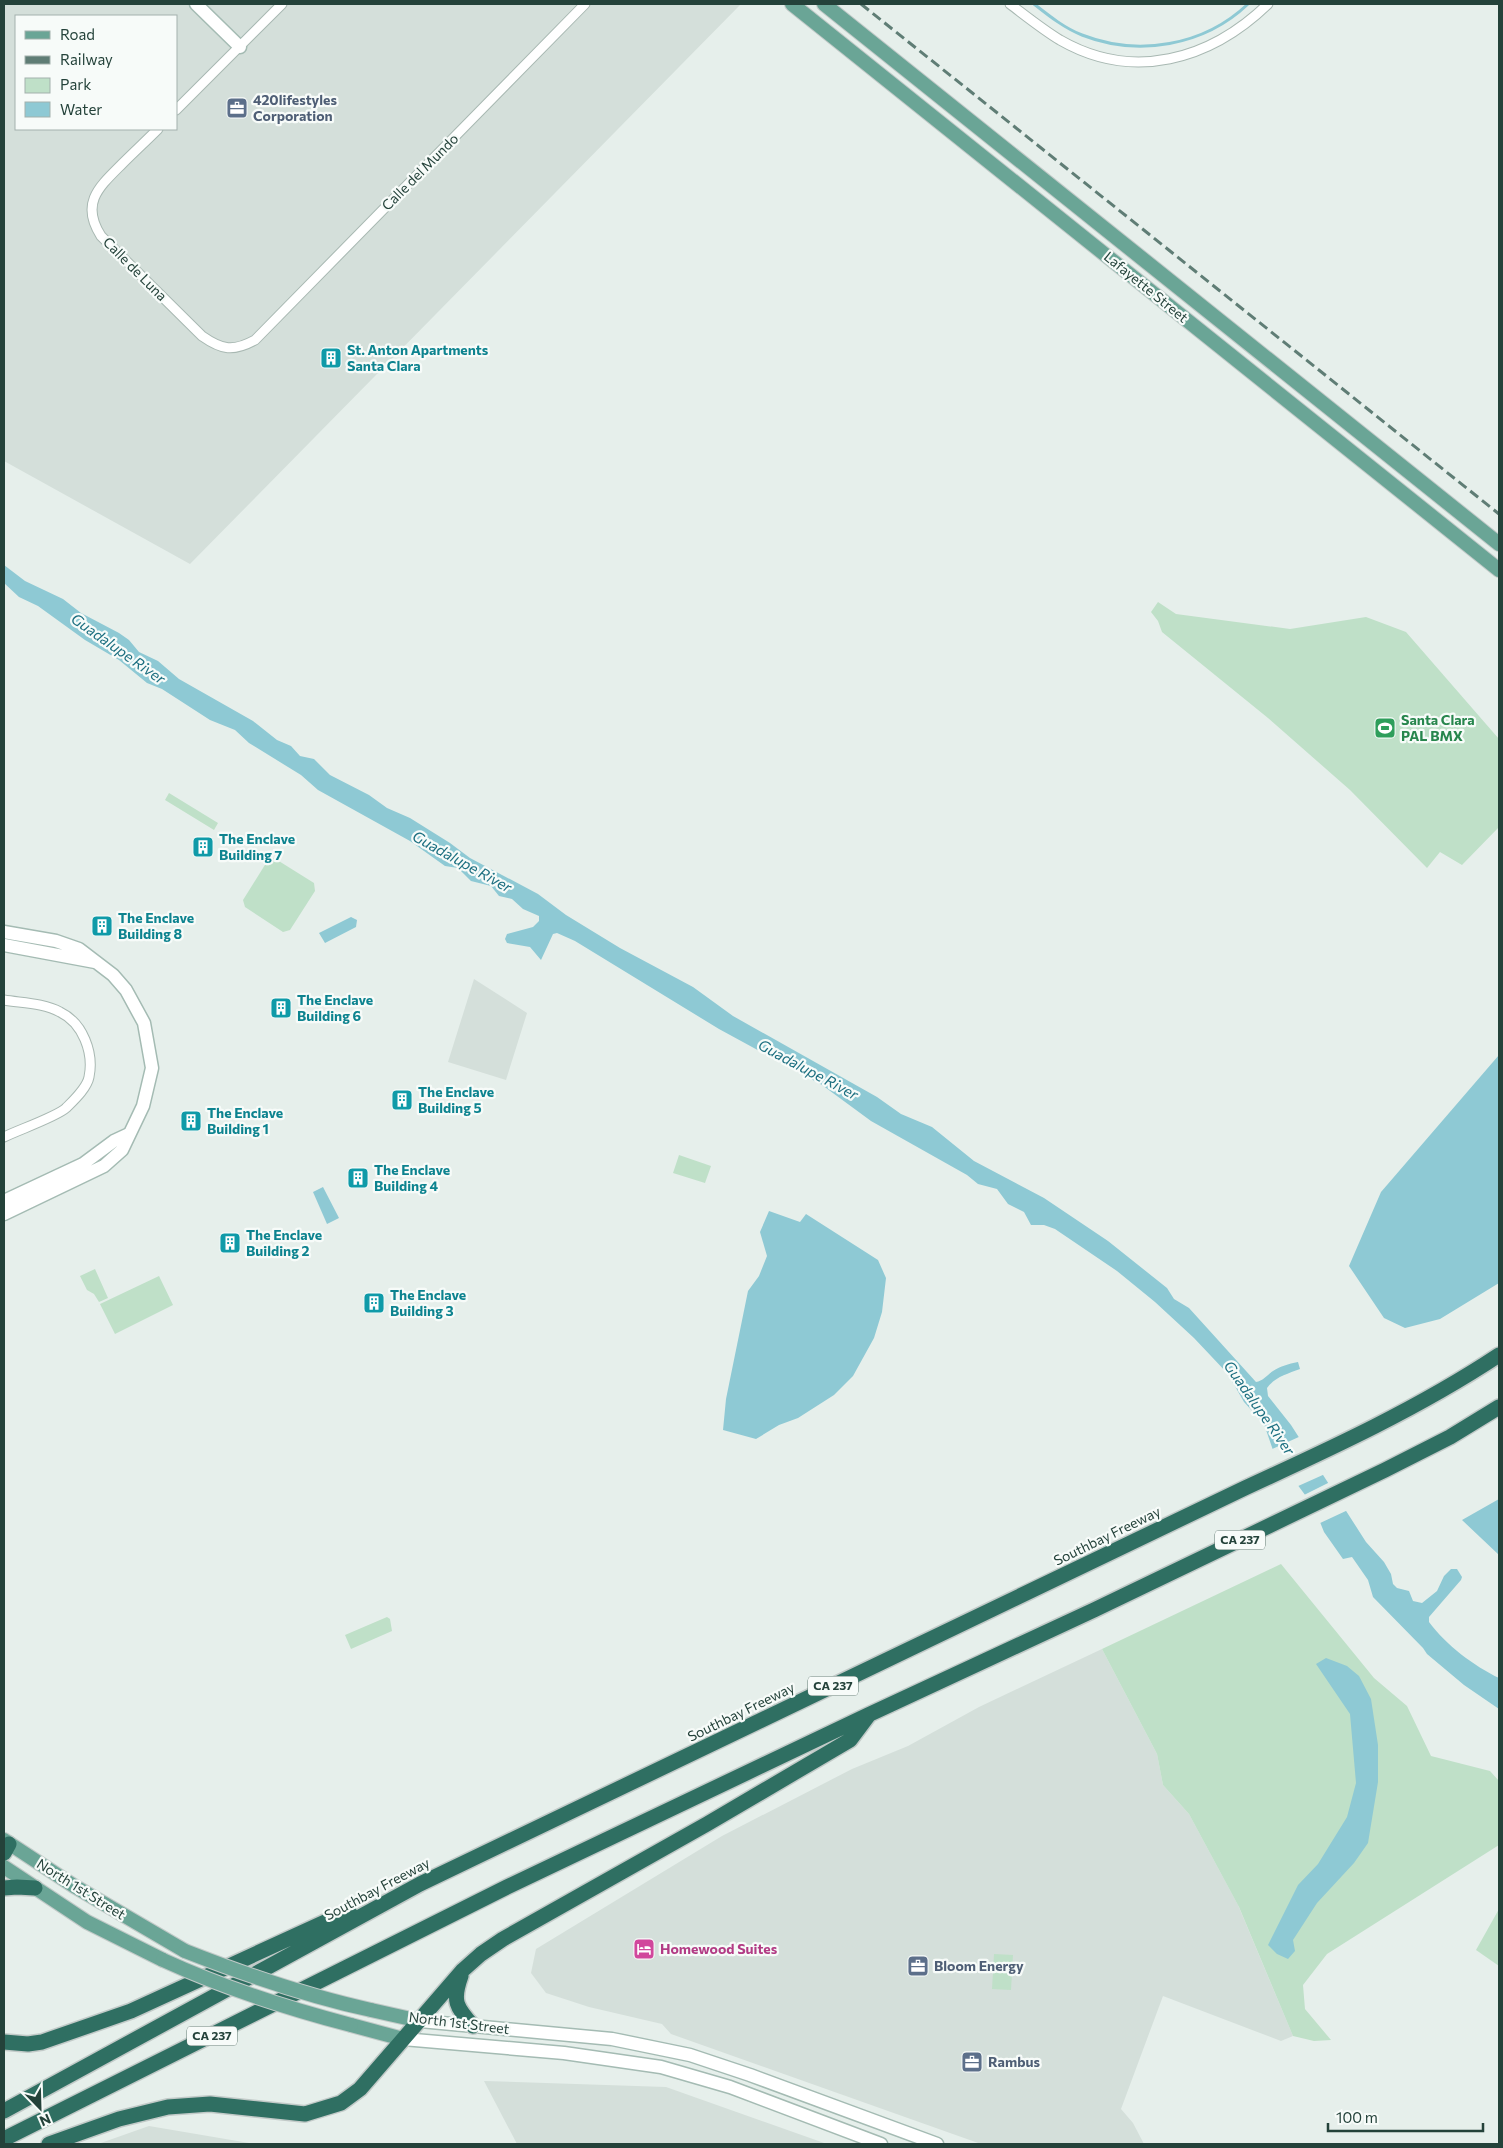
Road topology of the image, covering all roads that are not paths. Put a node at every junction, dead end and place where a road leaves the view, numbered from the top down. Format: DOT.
graph roads {
  1 [pos="196,4"];
  2 [pos="282,4"];
  3 [pos="585,4"];
  4 [pos="792,4"];
  5 [pos="824,4"];
  6 [pos="1010,4"];
  7 [pos="1268,4"];
  8 [pos="240,47"];
  9 [pos="178,108"];
  10 [pos="157,130"];
  11 [pos="254,340"];
  12 [pos="1499,544"];
  13 [pos="1499,570"];
  14 [pos="4,932"];
  15 [pos="4,945"];
  16 [pos="95,962"];
  17 [pos="4,1000"];
  18 [pos="130,1134"];
  19 [pos="4,1137"];
  20 [pos="4,1201"];
  21 [pos="4,1214"];
  22 [pos="1499,1355"];
  23 [pos="1499,1407"];
  24 [pos="868,1715"];
  25 [pos="6,1846"];
  26 [pos="4,1867"];
  27 [pos="420,1884"];
  28 [pos="4,1888"];
  29 [pos="35,1888"];
  30 [pos="463,1970"];
  31 [pos="420,2021"];
  32 [pos="473,2026"];
  33 [pos="403,2039"];
  34 [pos="4,2042"];
  35 [pos="4,2110"];
  36 [pos="4,2139"];
  37 [pos="49,2144"];
  38 [pos="882,2144"];
  39 [pos="937,2144"];
  1 -- 8 [label="main road"];
  2 -- 8 [label="street"];
  3 -- 11 [label="street, Calle del Mundo"];
  4 -- 13 [label="main road, Lafayette Street"];
  5 -- 12 [label="main road, Lafayette Street"];
  6 -- 7 [label="street"];
  8 -- 9 [label="street"];
  10 -- 11 [label="street, Calle de Luna"];
  14 -- 16 [label="main road"];
  15 -- 16 [label="main road"];
  16 -- 18 [label="main road"];
  17 -- 19 [label="street"];
  18 -- 20 [label="main road"];
  18 -- 21 [label="main road"];
  22 -- 27 [label="highway, Southbay Freeway / CA 237"];
  23 -- 24 [label="highway, CA 237"];
  24 -- 30 [label="highway"];
  24 -- 36 [label="highway, CA 237"];
  25 -- 31 [label="main road, North 1st Street, bridge"];
  26 -- 29 [label="main road, North 1st Street"];
  27 -- 34 [label="highway"];
  27 -- 35 [label="highway, Southbay Freeway / CA 237"];
  28 -- 29 [label="highway"];
  29 -- 33 [label="main road, North 1st Street, bridge"];
  30 -- 31 [label="highway"];
  30 -- 32 [label="highway"];
  31 -- 32 [label="main road, North 1st Street"];
  31 -- 33 [label="highway"];
  32 -- 39 [label="main road, North 1st Street"];
  33 -- 37 [label="highway"];
  33 -- 38 [label="main road, North 1st Street"];
}
